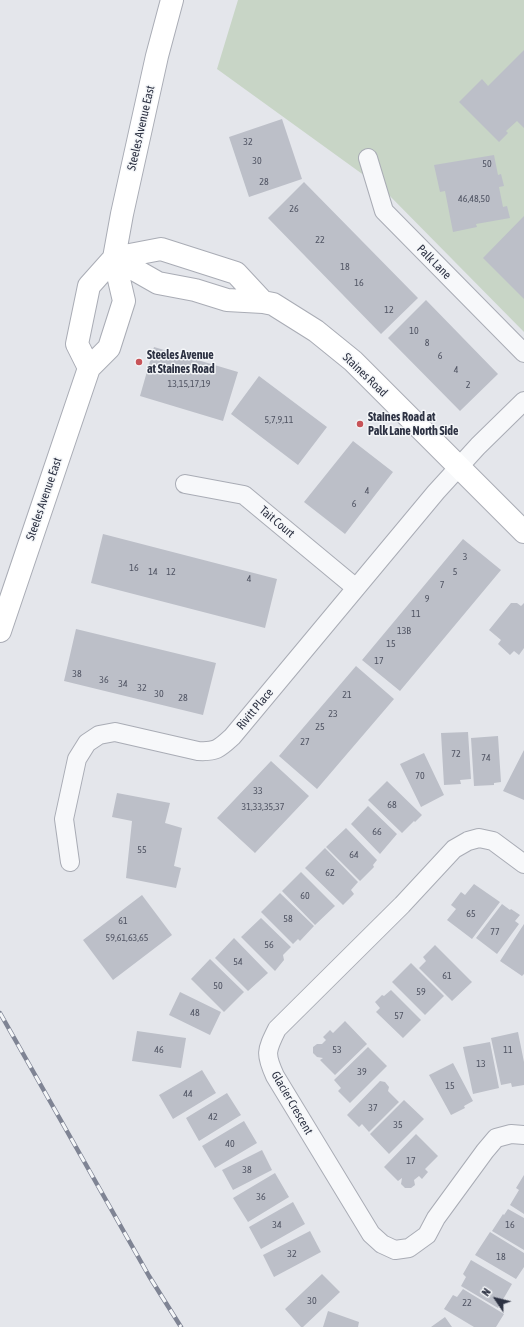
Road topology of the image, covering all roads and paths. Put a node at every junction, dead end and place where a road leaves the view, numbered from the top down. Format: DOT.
graph roads {
  1 [pos="172,0"];
  2 [pos="368,158"];
  3 [pos="114,258"];
  4 [pos="263,302"];
  5 [pos="524,353"];
  6 [pos="89,368"];
  7 [pos="524,401"];
  8 [pos="459,468"];
  9 [pos="185,484"];
  10 [pos="524,532"];
  11 [pos="356,588"];
  12 [pos="0,631"];
  13 [pos="70,862"];
  14 [pos="524,864"];
  15 [pos="524,1135"];
  1 -- 3 [label="main road, Steeles Avenue East"];
  2 -- 5 [label="street, Palk Lane"];
  3 -- 4 [label="main road, Staines Road"];
  3 -- 4 [label="main road, Staines Road"];
  3 -- 6 [label="main road, Steeles Avenue East"];
  3 -- 6 [label="main road"];
  4 -- 8 [label="main road, Staines Road"];
  6 -- 12 [label="main road, Steeles Avenue East"];
  7 -- 8 [label="street"];
  8 -- 10 [label="main road, Staines Road"];
  8 -- 11 [label="street, Rivitt Place"];
  9 -- 11 [label="street, Tait Court"];
  11 -- 13 [label="street, Rivitt Place"];
  14 -- 15 [label="street, Glacier Crescent"];
}
